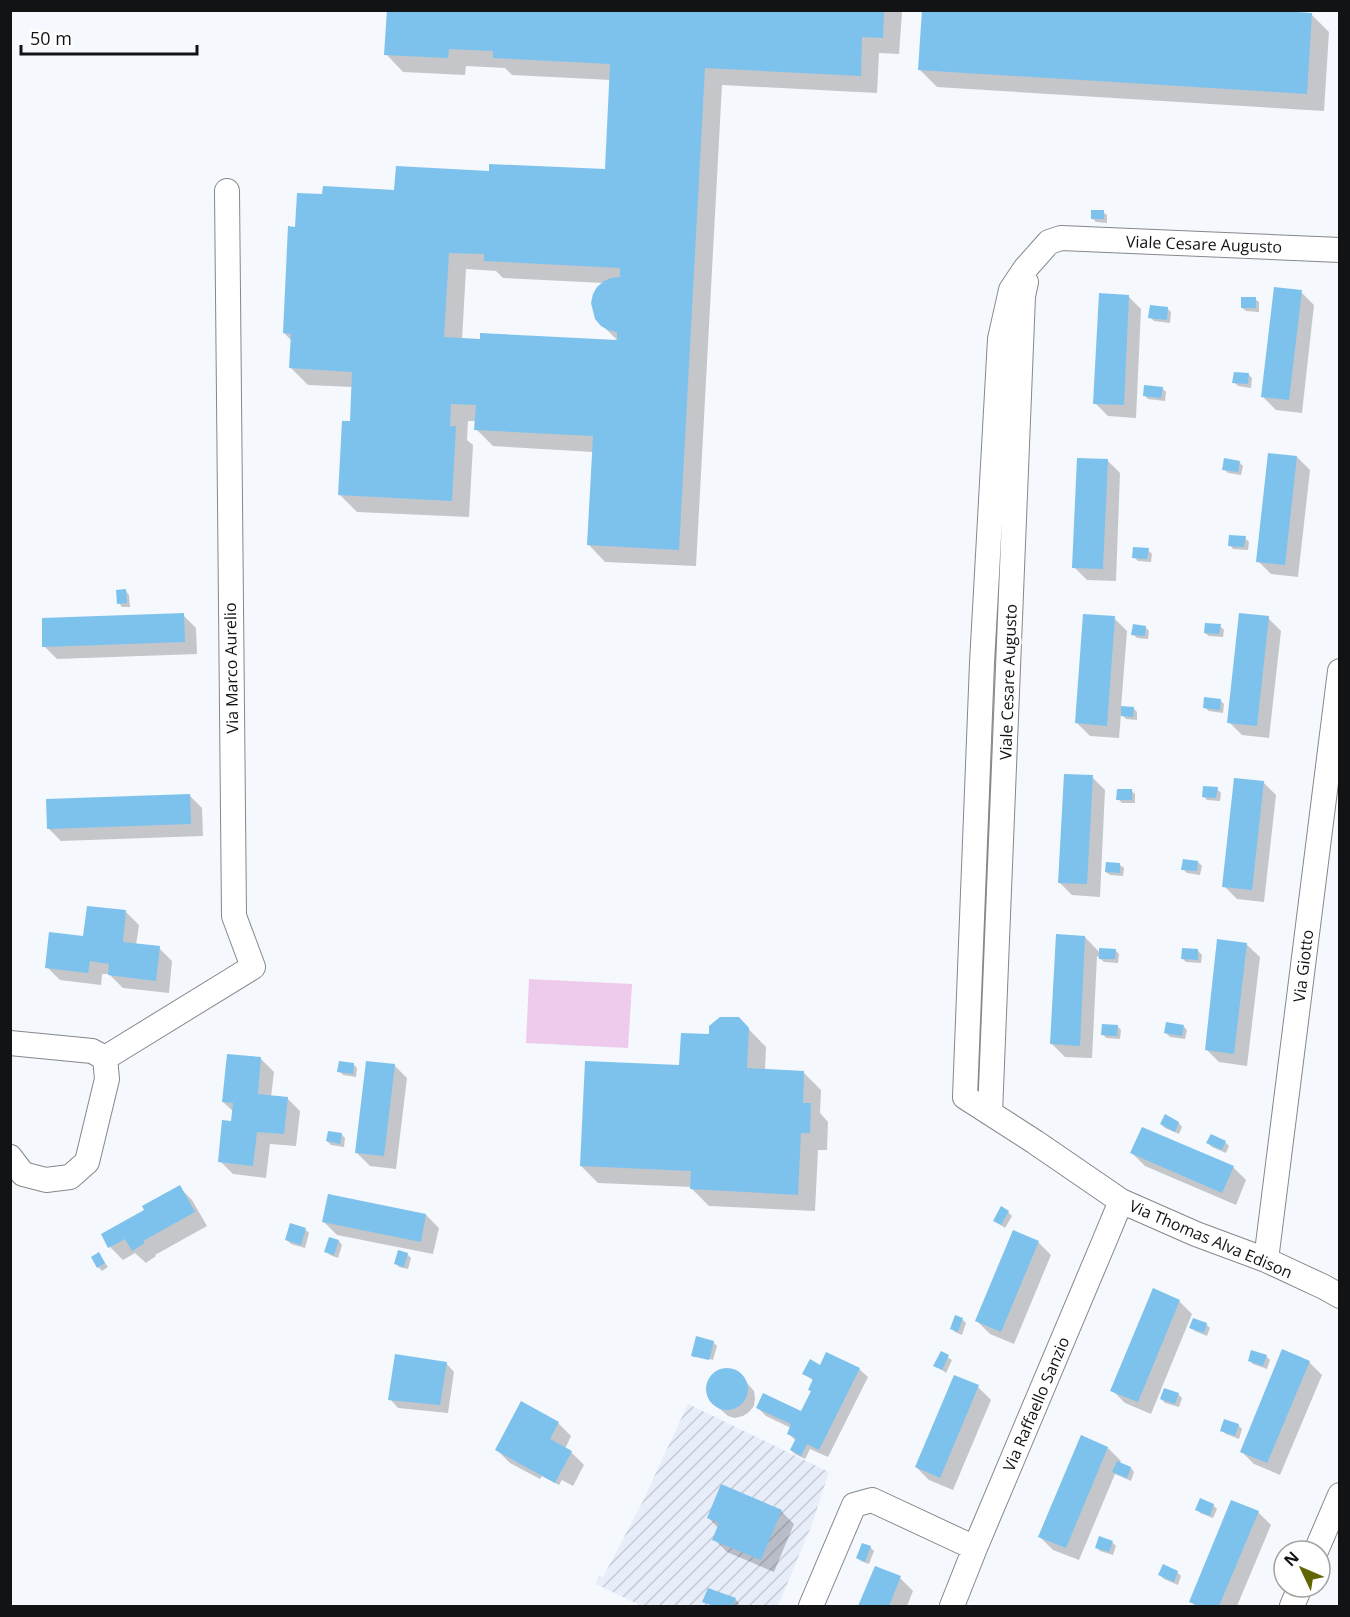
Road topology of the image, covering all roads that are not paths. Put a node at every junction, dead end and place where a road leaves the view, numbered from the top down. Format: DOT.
graph roads {
  1 [pos="227,191"];
  2 [pos="1340,250"];
  3 [pos="1038,255"];
  4 [pos="1340,671"];
  5 [pos="10,1043"];
  6 [pos="105,1058"];
  7 [pos="965,1097"];
  8 [pos="990,1113"];
  9 [pos="10,1157"];
  10 [pos="1120,1201"];
  11 [pos="1266,1260"];
  12 [pos="1340,1296"];
  13 [pos="1340,1495"];
  14 [pos="1321,1539"];
  15 [pos="975,1548"];
  16 [pos="811,1606"];
  17 [pos="952,1606"];
  1 -- 6 [label="street, Via Marco Aurelio"];
  2 -- 3 [label="street, Viale Cesare Augusto"];
  3 -- 7 [label="street, Viale Cesare Augusto"];
  3 -- 8 [label="street, Viale Cesare Augusto"];
  4 -- 11 [label="street, Via Giotto"];
  5 -- 6 [label="street"];
  6 -- 9 [label="street"];
  7 -- 8 [label="street, Via Thomas Alva Edison"];
  8 -- 10 [label="street, Via Thomas Alva Edison"];
  10 -- 11 [label="street, Via Thomas Alva Edison"];
  10 -- 15 [label="street, Via Raffaello Sanzio"];
  11 -- 12 [label="street, Via Thomas Alva Edison"];
  13 -- 14 [label="street"];
  15 -- 16 [label="street"];
  15 -- 17 [label="street, Via Raffaello Sanzio"];
}
